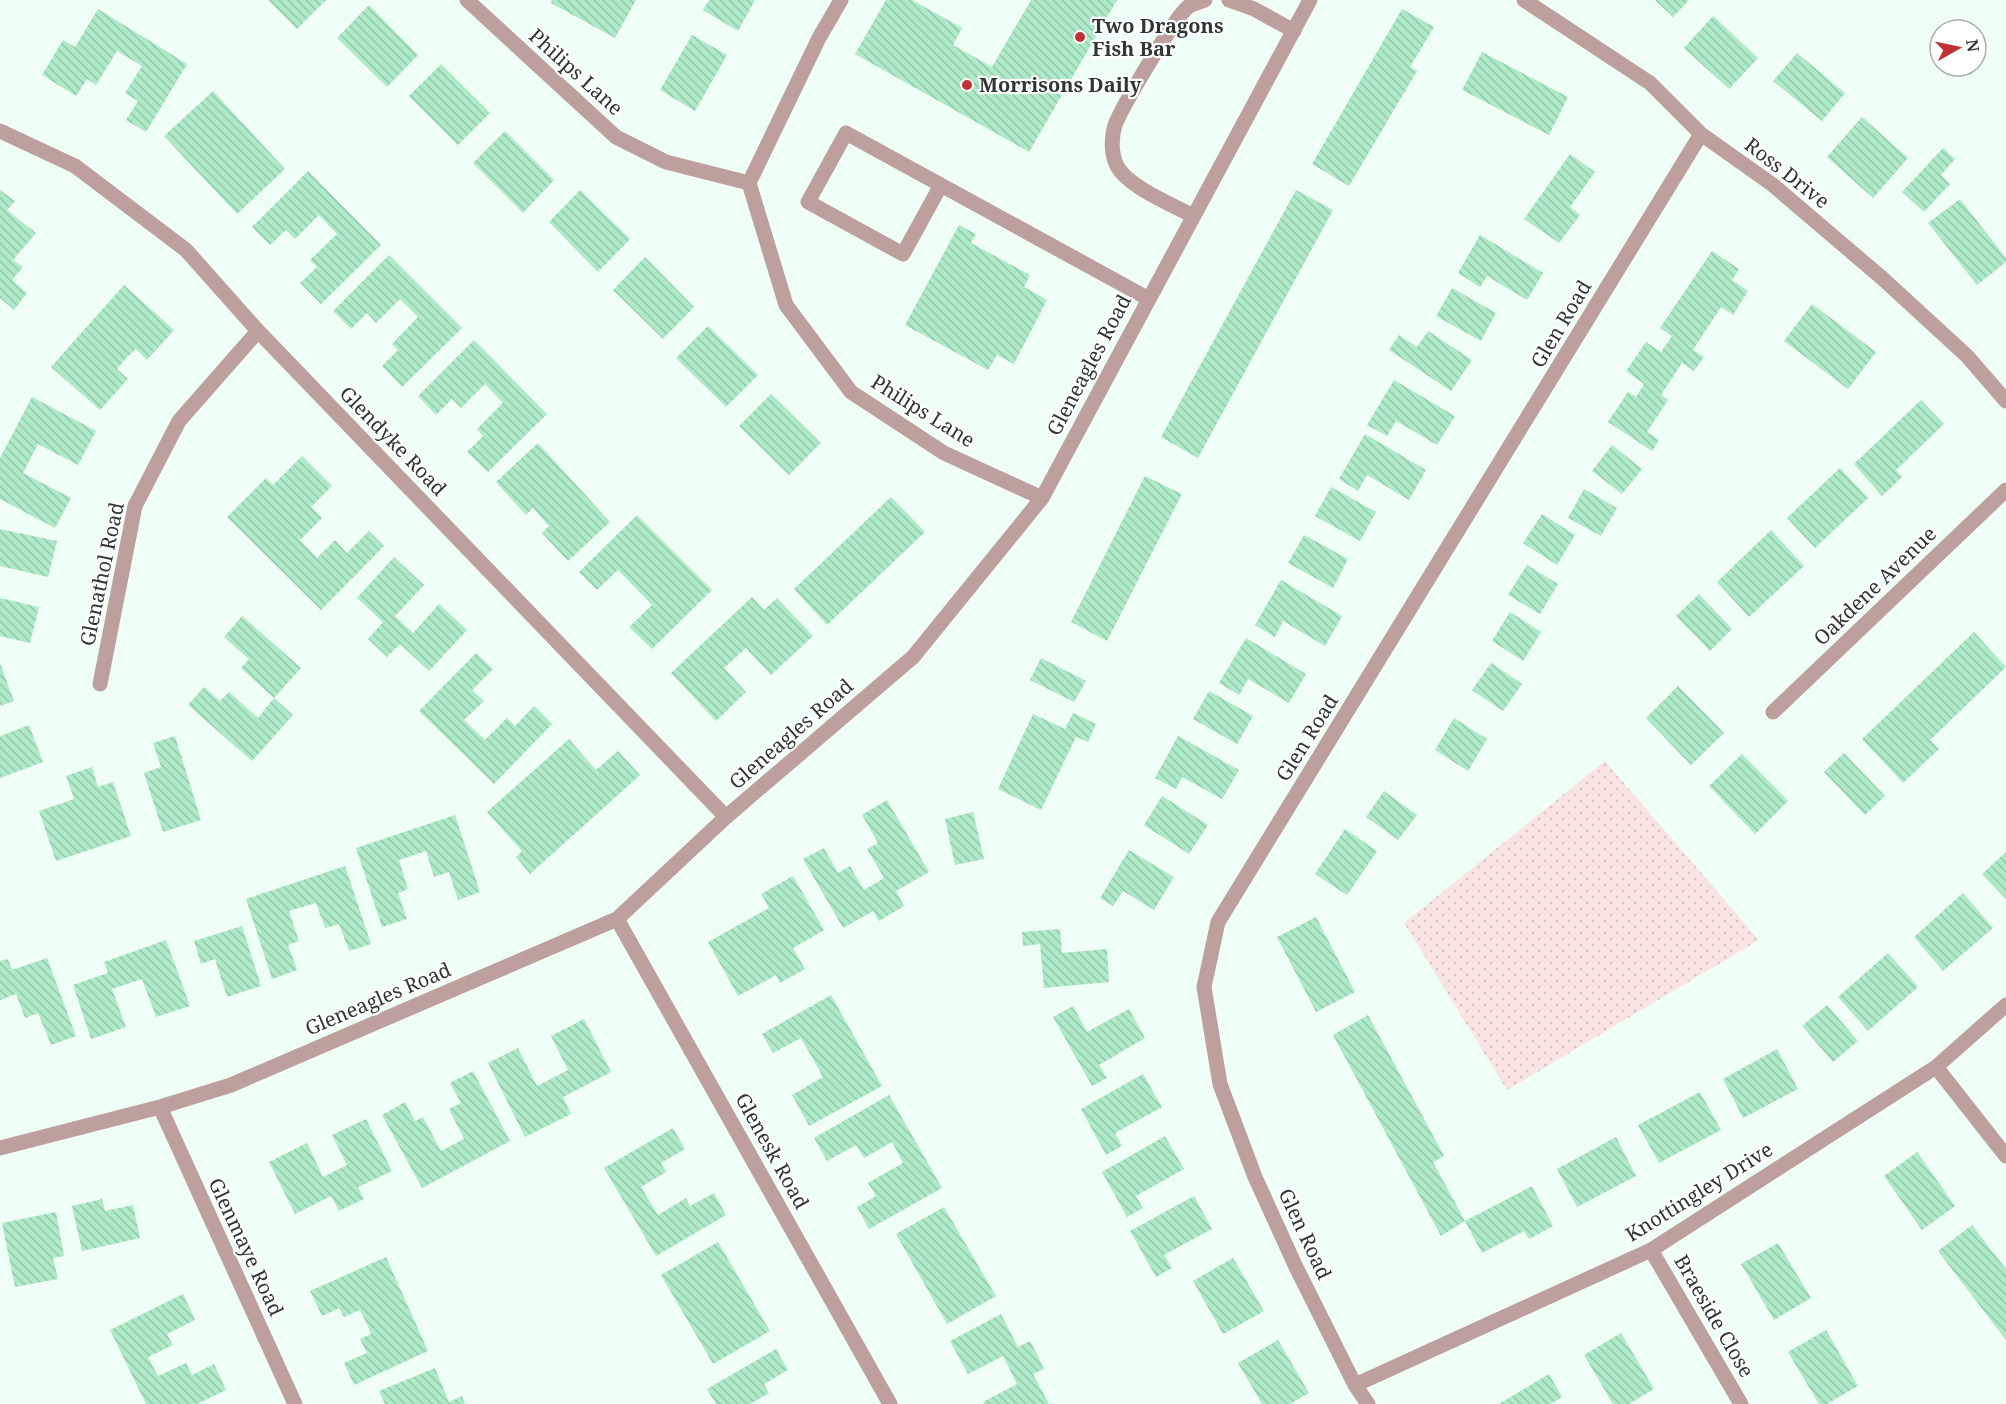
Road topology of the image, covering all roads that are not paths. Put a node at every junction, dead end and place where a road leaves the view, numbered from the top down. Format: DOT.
graph roads {
  1 [pos="467,0"];
  2 [pos="842,0"];
  3 [pos="1205,0"];
  4 [pos="1229,0"];
  5 [pos="1310,0"];
  6 [pos="1524,0"];
  7 [pos="1294,31"];
  8 [pos="0,131"];
  9 [pos="1701,134"];
  10 [pos="748,183"];
  11 [pos="940,185"];
  12 [pos="1193,216"];
  13 [pos="1149,299"];
  14 [pos="258,331"];
  15 [pos="2006,401"];
  16 [pos="2006,490"];
  17 [pos="1042,498"];
  18 [pos="100,684"];
  19 [pos="1773,712"];
  20 [pos="726,817"];
  21 [pos="617,919"];
  22 [pos="2006,1005"];
  23 [pos="1936,1067"];
  24 [pos="160,1107"];
  25 [pos="0,1148"];
  26 [pos="2006,1156"];
  27 [pos="1651,1250"];
  28 [pos="1354,1386"];
  29 [pos="295,1404"];
  30 [pos="890,1404"];
  31 [pos="1368,1404"];
  32 [pos="1741,1404"];
  1 -- 10 [label="street, Philips Lane"];
  2 -- 10 [label="street"];
  3 -- 12 [label="street"];
  4 -- 7 [label="street"];
  5 -- 7 [label="street, Gleneagles Road"];
  6 -- 9 [label="street, Ross Drive"];
  7 -- 12 [label="street, Gleneagles Road"];
  8 -- 14 [label="street, Glendyke Road"];
  9 -- 15 [label="street, Ross Drive"];
  9 -- 28 [label="street, Glen Road"];
  10 -- 17 [label="street, Philips Lane"];
  11 -- 11 [label="street"];
  11 -- 13 [label="street"];
  12 -- 13 [label="street, Gleneagles Road"];
  13 -- 17 [label="street, Gleneagles Road"];
  14 -- 18 [label="street, Glenathol Road"];
  14 -- 20 [label="street, Glendyke Road"];
  16 -- 19 [label="street, Oakdene Avenue"];
  17 -- 20 [label="street, Gleneagles Road"];
  20 -- 21 [label="street, Gleneagles Road"];
  21 -- 24 [label="street, Gleneagles Road"];
  21 -- 30 [label="street, Glenesk Road"];
  22 -- 23 [label="street, Knottingley Drive"];
  23 -- 26 [label="street"];
  23 -- 27 [label="street, Knottingley Drive"];
  24 -- 25 [label="street, Gleneagles Road"];
  24 -- 29 [label="street, Glenmaye Road"];
  27 -- 28 [label="street, Knottingley Drive"];
  27 -- 32 [label="street, Braeside Close"];
  28 -- 31 [label="street, Glen Road"];
}
